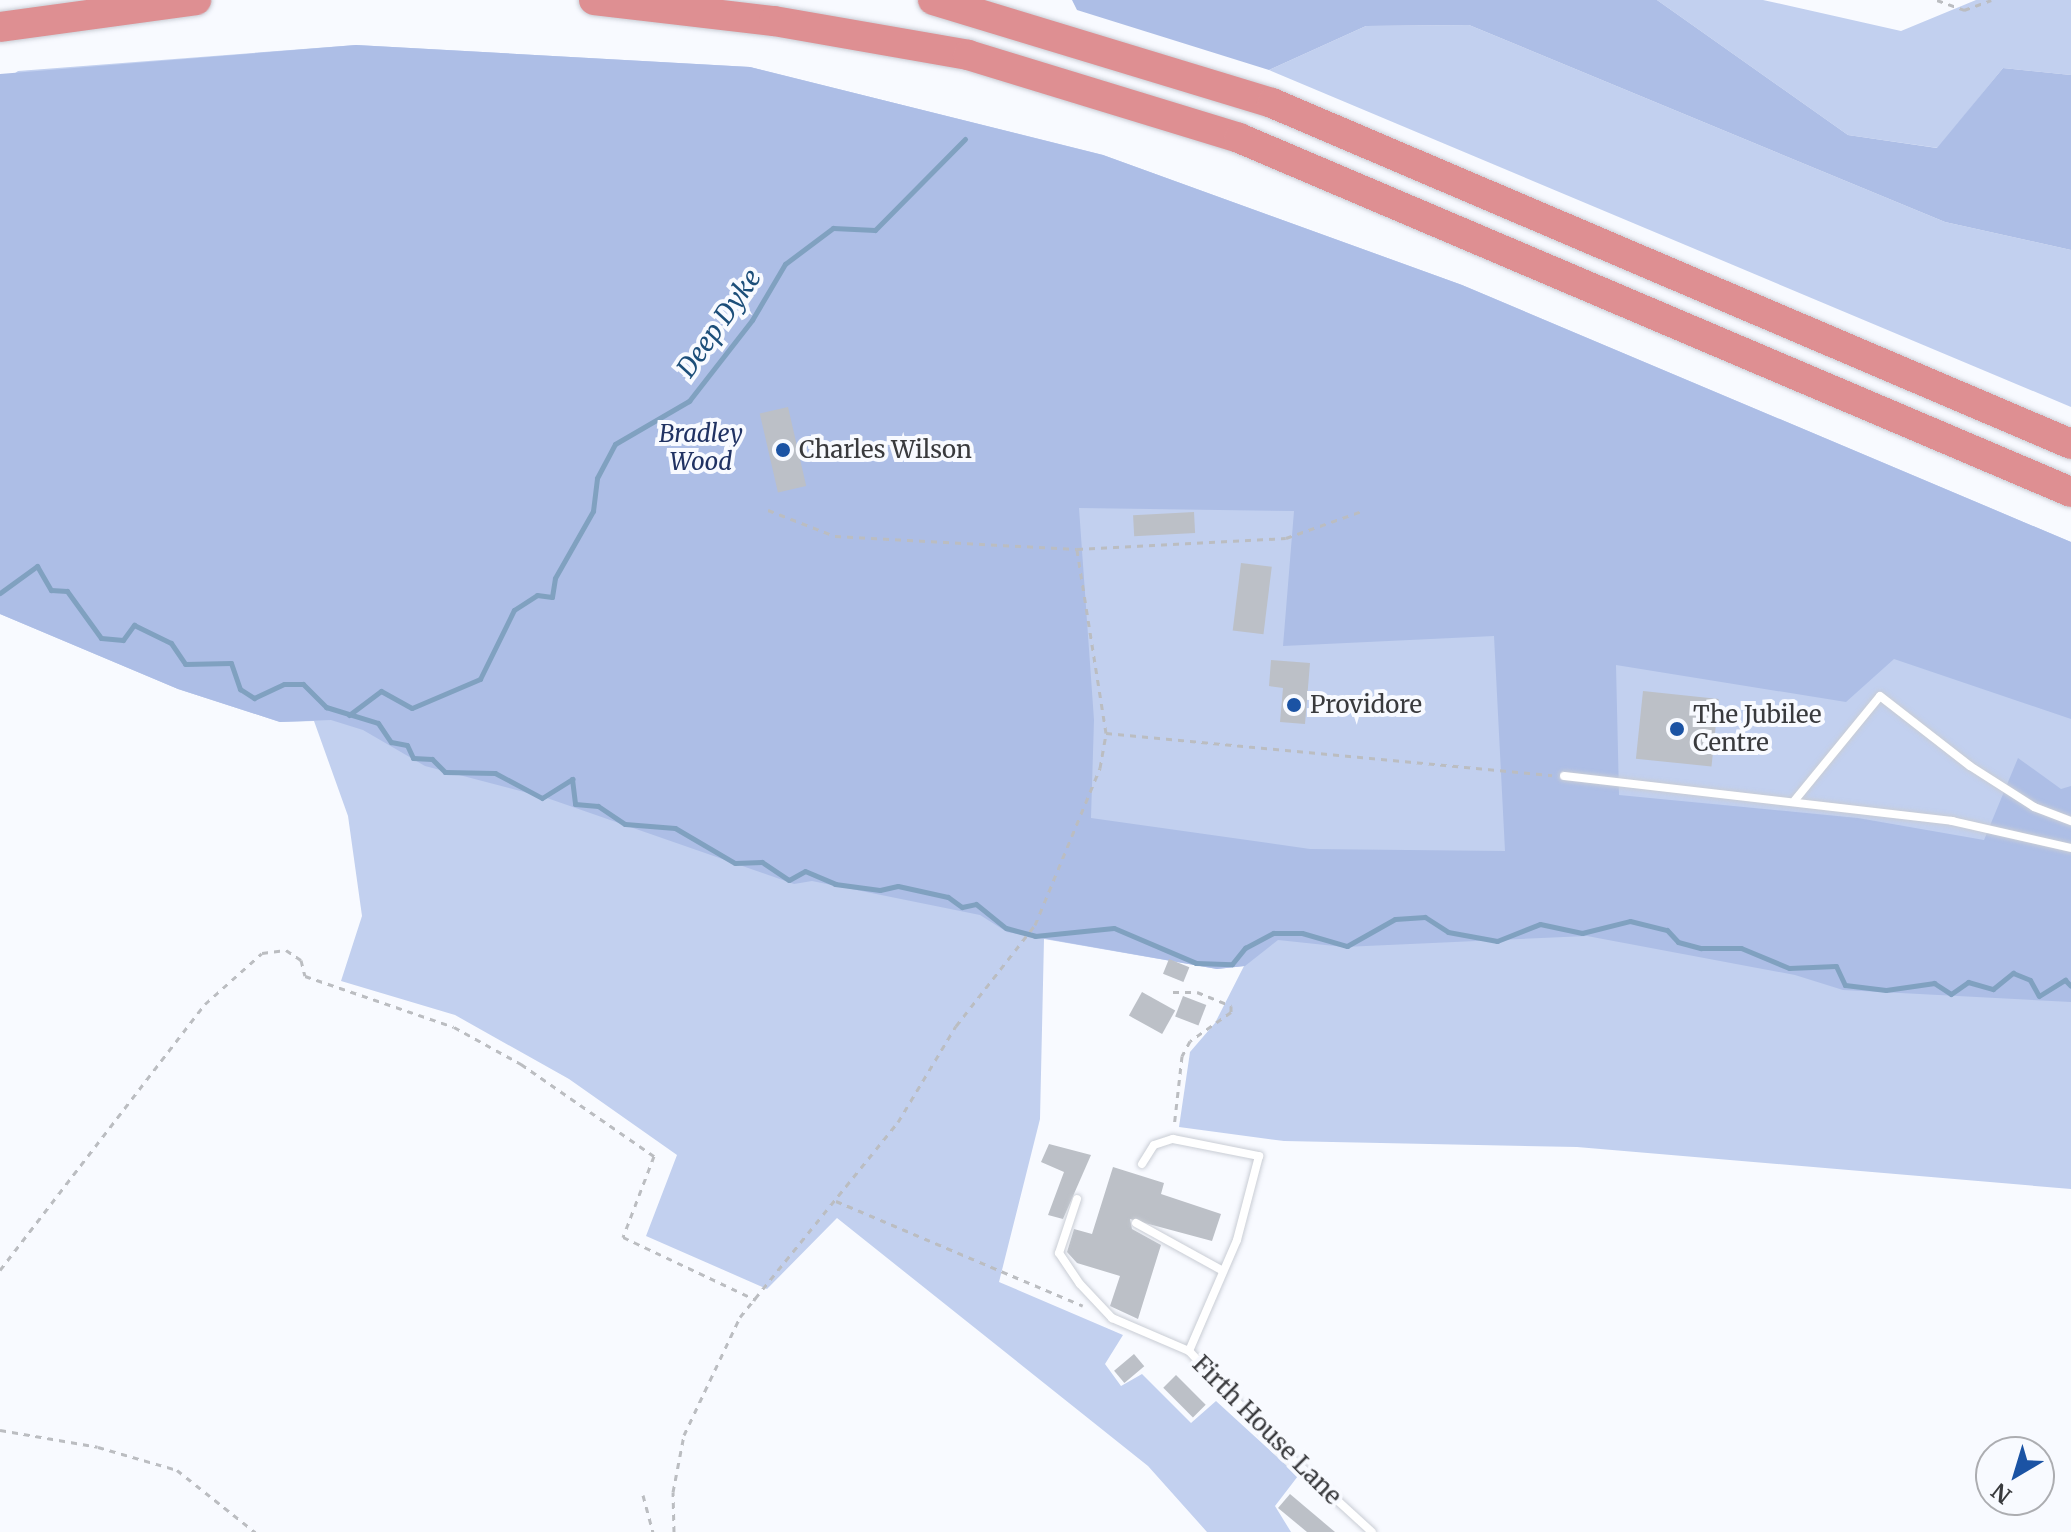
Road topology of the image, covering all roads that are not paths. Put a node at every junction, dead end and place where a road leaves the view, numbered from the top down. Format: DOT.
graph roads {
  1 [pos="196,0"];
  2 [pos="594,0"];
  3 [pos="933,0"];
  4 [pos="0,27"];
  5 [pos="2071,444"];
  6 [pos="2071,492"];
  7 [pos="1564,776"];
  8 [pos="1795,800"];
  9 [pos="2071,821"];
  10 [pos="2071,848"];
  11 [pos="1142,1164"];
  12 [pos="1077,1199"];
  13 [pos="1136,1223"];
  14 [pos="1223,1271"];
  15 [pos="1189,1351"];
  16 [pos="1372,1532"];
  1 -- 4 [label="highway"];
  2 -- 6 [label="highway"];
  3 -- 5 [label="highway"];
  7 -- 8 [label="lane"];
  8 -- 9 [label="lane"];
  8 -- 10 [label="lane"];
  11 -- 14 [label="lane"];
  12 -- 15 [label="lane, Firth House Lane"];
  13 -- 14 [label="lane"];
  14 -- 15 [label="lane"];
  15 -- 16 [label="lane, Firth House Lane"];
}
